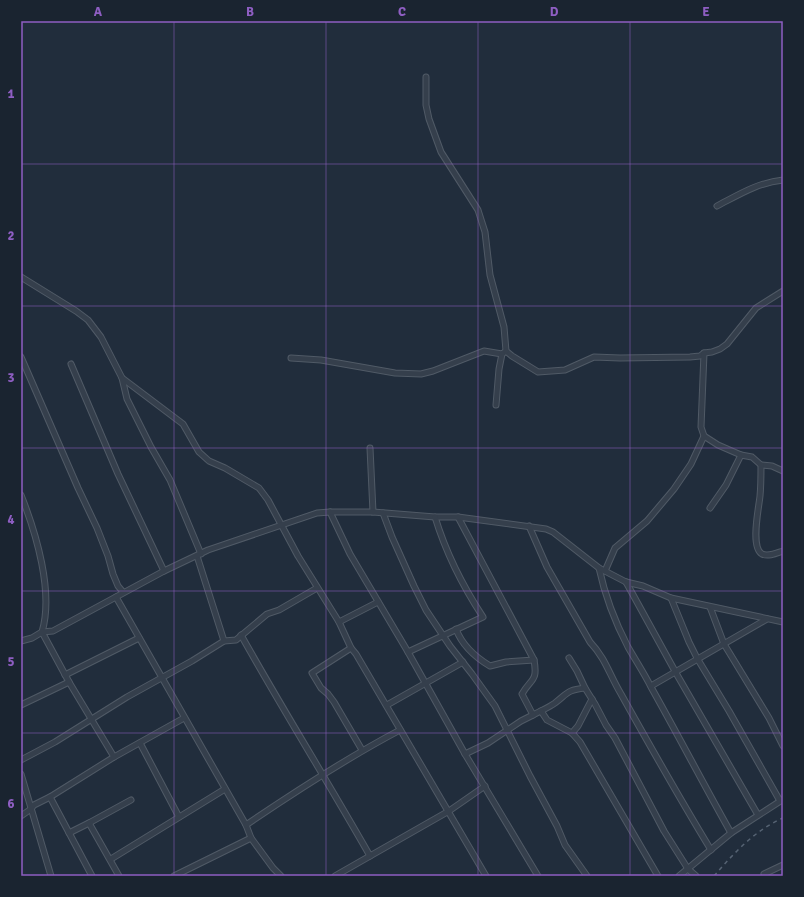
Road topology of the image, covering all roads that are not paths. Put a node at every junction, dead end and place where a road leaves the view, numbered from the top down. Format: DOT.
graph roads {
  1 [pos="426,77"];
  2 [pos="783,180"];
  3 [pos="717,206"];
  4 [pos="21,276"];
  5 [pos="783,291"];
  6 [pos="504,352"];
  7 [pos="704,353"];
  8 [pos="21,357"];
  9 [pos="291,358"];
  10 [pos="71,364"];
  11 [pos="122,378"];
  12 [pos="496,405"];
  13 [pos="704,436"];
  14 [pos="370,448"];
  15 [pos="741,454"];
  16 [pos="761,465"];
  17 [pos="783,470"];
  18 [pos="21,495"];
  19 [pos="710,508"];
  20 [pos="330,512"];
  21 [pos="373,512"];
  22 [pos="383,513"];
  23 [pos="435,517"];
  24 [pos="458,517"];
  25 [pos="282,526"];
  26 [pos="529,526"];
  27 [pos="783,551"];
  28 [pos="199,555"];
  29 [pos="599,568"];
  30 [pos="164,571"];
  31 [pos="605,571"];
  32 [pos="626,582"];
  33 [pos="317,588"];
  34 [pos="123,592"];
  35 [pos="116,597"];
  36 [pos="671,598"];
  37 [pos="378,602"];
  38 [pos="710,607"];
  39 [pos="768,619"];
  40 [pos="339,622"];
  41 [pos="783,622"];
  42 [pos="456,629"];
  43 [pos="42,632"];
  44 [pos="241,636"];
  45 [pos="443,636"];
  46 [pos="139,638"];
  47 [pos="21,641"];
  48 [pos="224,641"];
  49 [pos="724,644"];
  50 [pos="351,648"];
  51 [pos="408,652"];
  52 [pos="569,658"];
  53 [pos="698,658"];
  54 [pos="534,660"];
  55 [pos="462,662"];
  56 [pos="676,673"];
  57 [pos="65,675"];
  58 [pos="162,678"];
  59 [pos="69,682"];
  60 [pos="425,684"];
  61 [pos="651,686"];
  62 [pos="585,688"];
  63 [pos="592,699"];
  64 [pos="21,705"];
  65 [pos="387,706"];
  66 [pos="541,711"];
  67 [pos="533,715"];
  68 [pos="184,718"];
  69 [pos="92,719"];
  70 [pos="400,730"];
  71 [pos="507,730"];
  72 [pos="572,733"];
  73 [pos="140,743"];
  74 [pos="783,746"];
  75 [pos="362,750"];
  76 [pos="465,754"];
  77 [pos="114,757"];
  78 [pos="21,760"];
  79 [pos="21,774"];
  80 [pos="324,775"];
  81 [pos="485,786"];
  82 [pos="225,789"];
  83 [pos="50,797"];
  84 [pos="131,800"];
  85 [pos="782,800"];
  86 [pos="31,810"];
  87 [pos="449,811"];
  88 [pos="21,816"];
  89 [pos="180,816"];
  90 [pos="758,816"];
  91 [pos="89,823"];
  92 [pos="246,825"];
  93 [pos="69,833"];
  94 [pos="731,833"];
  95 [pos="251,838"];
  96 [pos="712,850"];
  97 [pos="370,856"];
  98 [pos="111,860"];
  99 [pos="783,865"];
  100 [pos="688,869"];
  101 [pos="51,876"];
  102 [pos="92,876"];
  103 [pos="119,876"];
  104 [pos="174,876"];
  105 [pos="281,876"];
  106 [pos="335,876"];
  107 [pos="486,876"];
  108 [pos="538,876"];
  109 [pos="587,876"];
  110 [pos="658,876"];
  111 [pos="679,876"];
  112 [pos="696,876"];
  113 [pos="765,876"];
  1 -- 6 [label="street"];
  2 -- 3 [label="street"];
  4 -- 11 [label="street"];
  5 -- 7 [label="street"];
  6 -- 7 [label="street"];
  6 -- 9 [label="street"];
  6 -- 12 [label="street"];
  7 -- 13 [label="street"];
  8 -- 34 [label="street"];
  10 -- 30 [label="street"];
  11 -- 25 [label="street"];
  11 -- 28 [label="street"];
  13 -- 15 [label="street"];
  13 -- 31 [label="street"];
  14 -- 21 [label="street"];
  15 -- 16 [label="street"];
  15 -- 19 [label="street"];
  16 -- 17 [label="street"];
  16 -- 27 [label="street"];
  18 -- 43 [label="street"];
  20 -- 21 [label="street"];
  20 -- 25 [label="street"];
  20 -- 37 [label="street"];
  21 -- 22 [label="street"];
  22 -- 23 [label="street"];
  22 -- 45 [label="street"];
  23 -- 24 [label="street"];
  23 -- 42 [label="street"];
  24 -- 26 [label="street"];
  24 -- 54 [label="street"];
  25 -- 28 [label="street"];
  25 -- 33 [label="street"];
  26 -- 29 [label="street"];
  26 -- 96 [label="street"];
  28 -- 30 [label="street"];
  28 -- 48 [label="street"];
  29 -- 31 [label="street"];
  29 -- 61 [label="street"];
  30 -- 34 [label="street"];
  31 -- 32 [label="street"];
  32 -- 36 [label="street"];
  32 -- 56 [label="street"];
  33 -- 40 [label="street"];
  33 -- 44 [label="street"];
  34 -- 35 [label="street"];
  35 -- 43 [label="street"];
  35 -- 46 [label="street"];
  36 -- 38 [label="street"];
  36 -- 53 [label="street"];
  37 -- 40 [label="street"];
  37 -- 51 [label="street"];
  38 -- 39 [label="street"];
  38 -- 49 [label="street"];
  39 -- 41 [label="street"];
  39 -- 49 [label="street"];
  40 -- 50 [label="street"];
  42 -- 45 [label="street"];
  42 -- 54 [label="street"];
  43 -- 47 [label="street"];
  43 -- 57 [label="street"];
  44 -- 48 [label="street"];
  44 -- 80 [label="street"];
  45 -- 51 [label="street"];
  45 -- 55 [label="street"];
  46 -- 57 [label="street"];
  46 -- 58 [label="street"];
  48 -- 58 [label="street"];
  49 -- 53 [label="street"];
  49 -- 74 [label="street"];
  50 -- 65 [label="street"];
  50 -- 75 [label="street"];
  51 -- 60 [label="street"];
  52 -- 62 [label="street"];
  53 -- 56 [label="street"];
  53 -- 85 [label="street"];
  54 -- 67 [label="street"];
  55 -- 60 [label="street"];
  55 -- 71 [label="street"];
  56 -- 61 [label="street"];
  56 -- 90 [label="street"];
  57 -- 59 [label="street"];
  58 -- 68 [label="street"];
  58 -- 69 [label="street"];
  59 -- 64 [label="street"];
  59 -- 69 [label="street"];
  60 -- 65 [label="street"];
  60 -- 76 [label="street"];
  61 -- 94 [label="street"];
  62 -- 63 [label="street"];
  62 -- 66 [label="street"];
  63 -- 72 [label="street"];
  63 -- 100 [label="street"];
  65 -- 70 [label="street"];
  66 -- 67 [label="street"];
  66 -- 72 [label="street"];
  67 -- 71 [label="street"];
  68 -- 73 [label="street"];
  68 -- 82 [label="street"];
  69 -- 77 [label="street"];
  69 -- 78 [label="street"];
  70 -- 75 [label="street"];
  70 -- 87 [label="street"];
  71 -- 76 [label="street"];
  71 -- 109 [label="street"];
  72 -- 110 [label="street"];
  73 -- 77 [label="street"];
  73 -- 89 [label="street"];
  75 -- 80 [label="street"];
  76 -- 81 [label="street"];
  77 -- 83 [label="street"];
  79 -- 86 [label="street"];
  80 -- 92 [label="street"];
  80 -- 97 [label="street"];
  81 -- 87 [label="street"];
  81 -- 108 [label="street"];
  82 -- 89 [label="street"];
  82 -- 92 [label="street"];
  83 -- 86 [label="street"];
  83 -- 93 [label="street"];
  84 -- 91 [label="street"];
  85 -- 90 [label="street"];
  86 -- 88 [label="street"];
  86 -- 101 [label="street"];
  87 -- 97 [label="street"];
  87 -- 107 [label="street"];
  89 -- 98 [label="street"];
  90 -- 94 [label="street"];
  91 -- 93 [label="street"];
  91 -- 98 [label="street"];
  92 -- 95 [label="street"];
  93 -- 102 [label="street"];
  94 -- 96 [label="street"];
  95 -- 104 [label="street"];
  95 -- 105 [label="street"];
  96 -- 100 [label="street"];
  97 -- 106 [label="street"];
  98 -- 103 [label="street"];
  99 -- 113 [label="street"];
  100 -- 111 [label="street"];
  100 -- 112 [label="street"];
}
